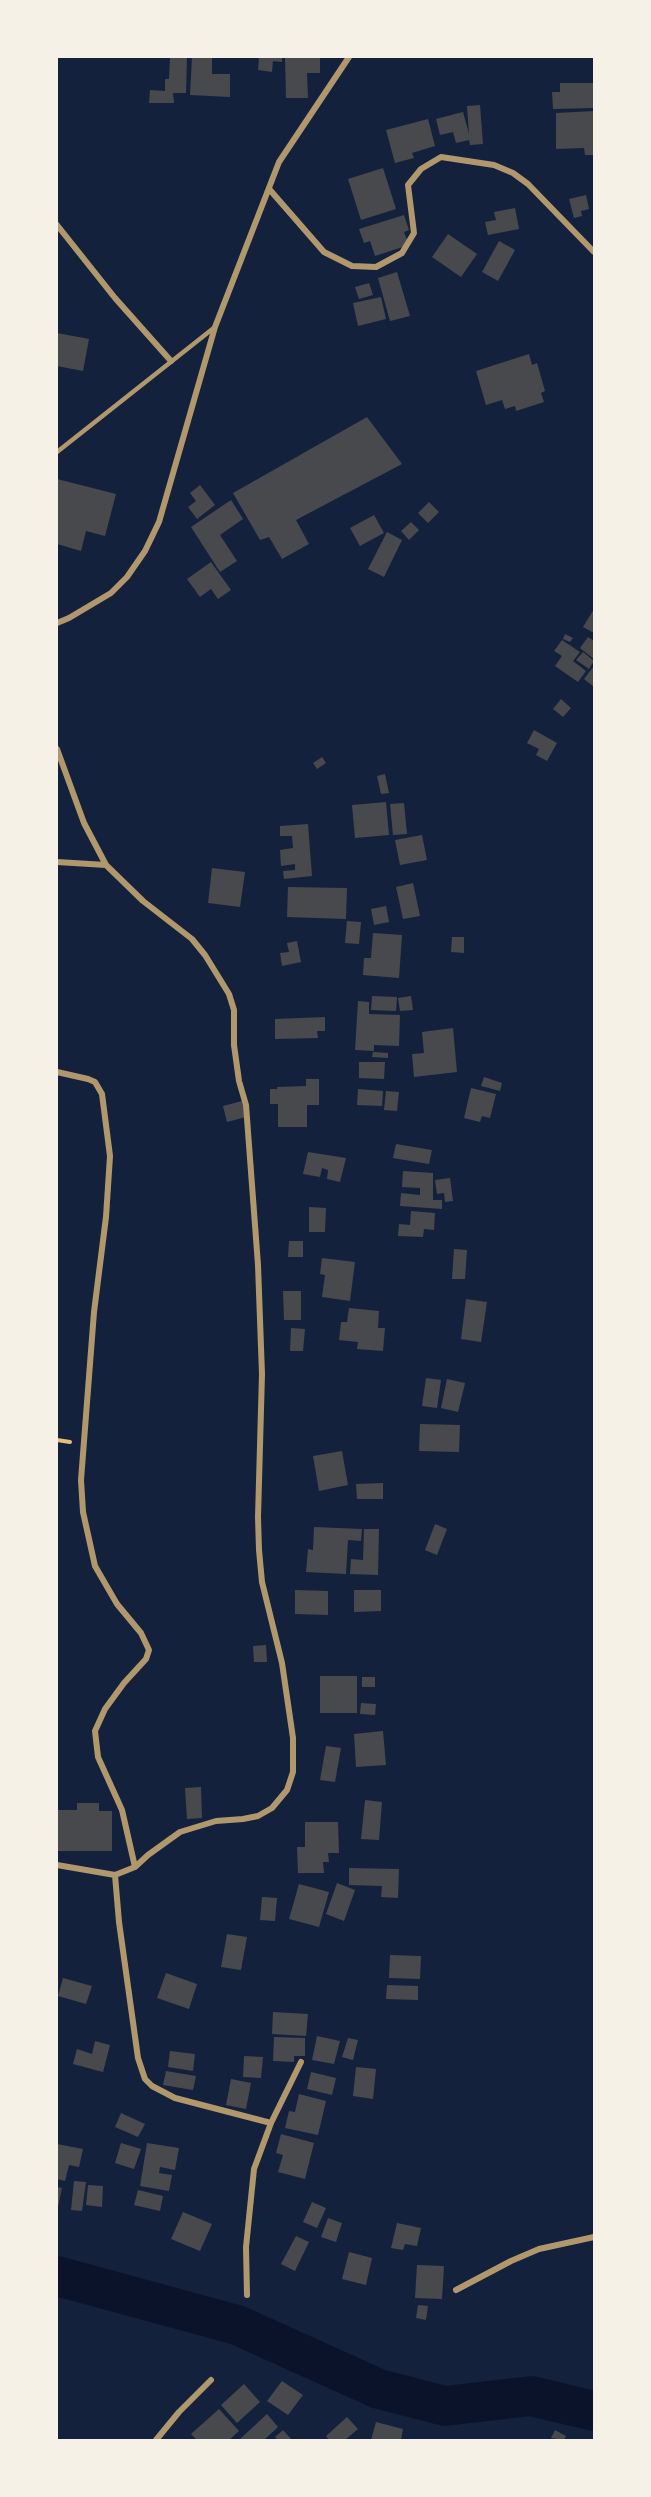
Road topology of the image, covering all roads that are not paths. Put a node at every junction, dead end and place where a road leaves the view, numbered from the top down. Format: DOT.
graph roads {
  1 [pos="349,57"];
  2 [pos="270,190"];
  3 [pos="57,225"];
  4 [pos="594,252"];
  5 [pos="215,327"];
  6 [pos="171,361"];
  7 [pos="57,452"];
  8 [pos="57,622"];
  9 [pos="57,749"];
  10 [pos="57,862"];
  11 [pos="106,864"];
  12 [pos="57,1072"];
  13 [pos="57,1865"];
  14 [pos="135,1867"];
  15 [pos="116,1875"];
  16 [pos="301,2062"];
  17 [pos="271,2123"];
  18 [pos="594,2237"];
  19 [pos="456,2290"];
  20 [pos="247,2295"];
  21 [pos="211,2380"];
  22 [pos="156,2440"];
  1 -- 2 [label="street"];
  2 -- 4 [label="street"];
  2 -- 5 [label="street"];
  3 -- 6 [label="street"];
  5 -- 6 [label="lane"];
  5 -- 8 [label="street"];
  6 -- 7 [label="lane"];
  9 -- 11 [label="street"];
  10 -- 11 [label="street"];
  11 -- 14 [label="street"];
  12 -- 14 [label="street"];
  13 -- 15 [label="street"];
  14 -- 15 [label="street"];
  15 -- 17 [label="street"];
  16 -- 17 [label="street"];
  17 -- 20 [label="street"];
  18 -- 19 [label="street"];
  21 -- 22 [label="street"];
}
